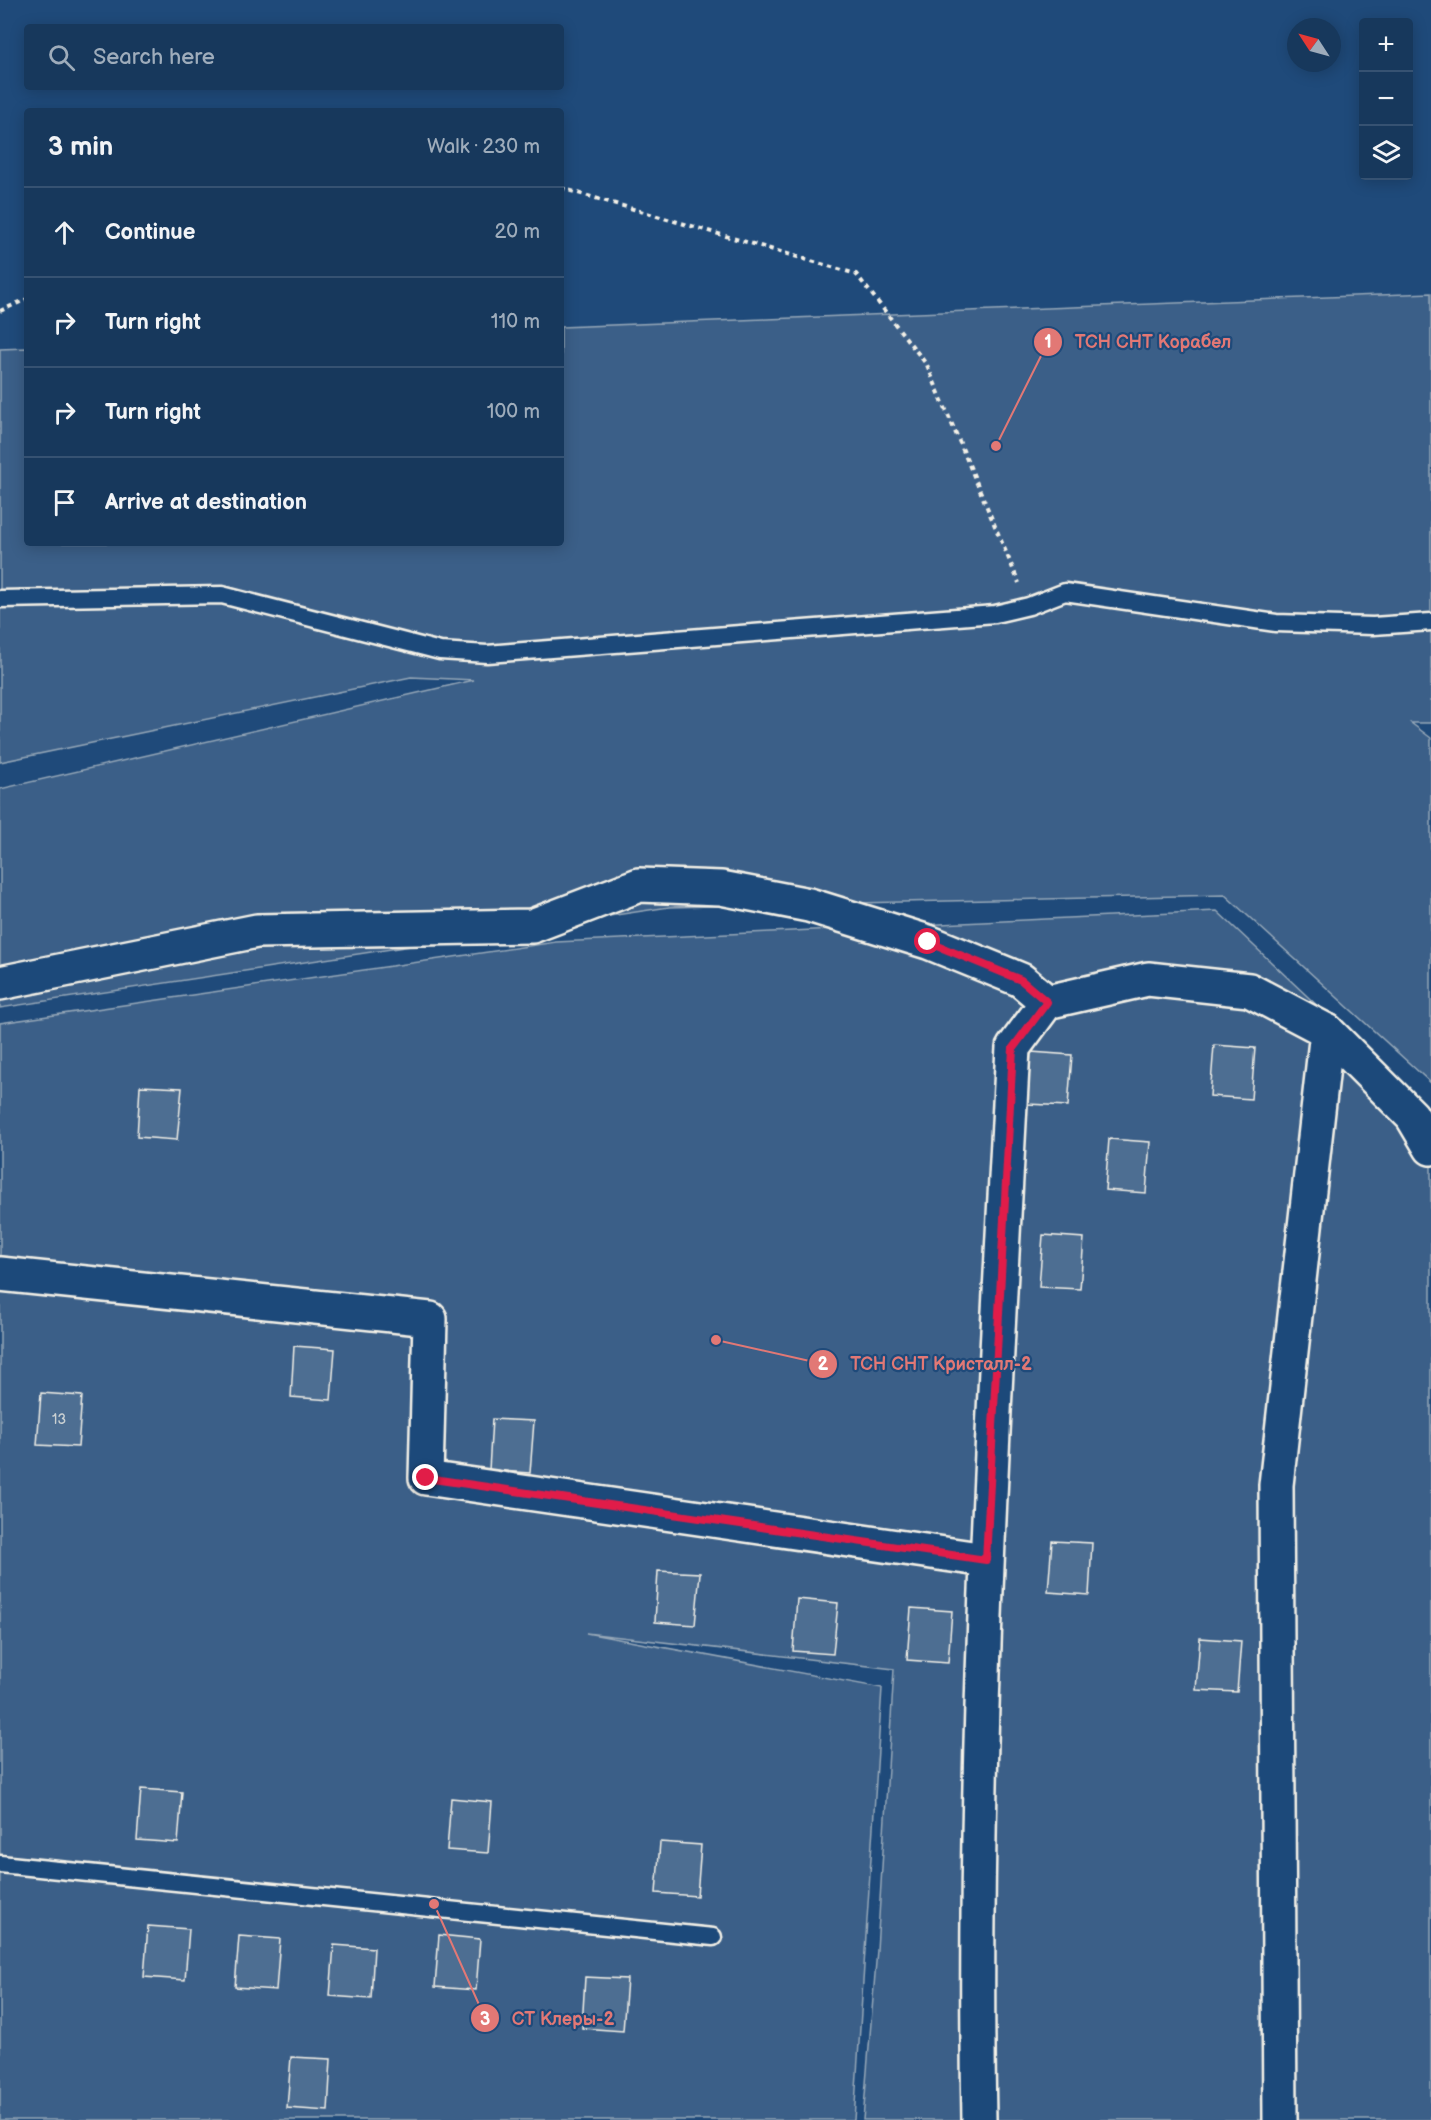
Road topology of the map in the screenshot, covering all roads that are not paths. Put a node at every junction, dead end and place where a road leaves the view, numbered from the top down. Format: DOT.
graph roads {
  1 [pos="0,599"];
  2 [pos="1431,622"];
  3 [pos="0,983"];
  4 [pos="1047,1002"];
  5 [pos="1327,1031"];
  6 [pos="1431,1148"];
  7 [pos="0,1274"];
  8 [pos="986,1560"];
  9 [pos="0,1863"];
  10 [pos="713,1937"];
  11 [pos="979,2120"];
  12 [pos="1280,2120"];
  1 -- 2 [label="lane"];
  3 -- 4 [label="street"];
  4 -- 5 [label="street"];
  4 -- 8 [label="street"];
  5 -- 6 [label="street"];
  5 -- 12 [label="street"];
  7 -- 8 [label="street"];
  8 -- 11 [label="street"];
  9 -- 10 [label="lane"];
}
